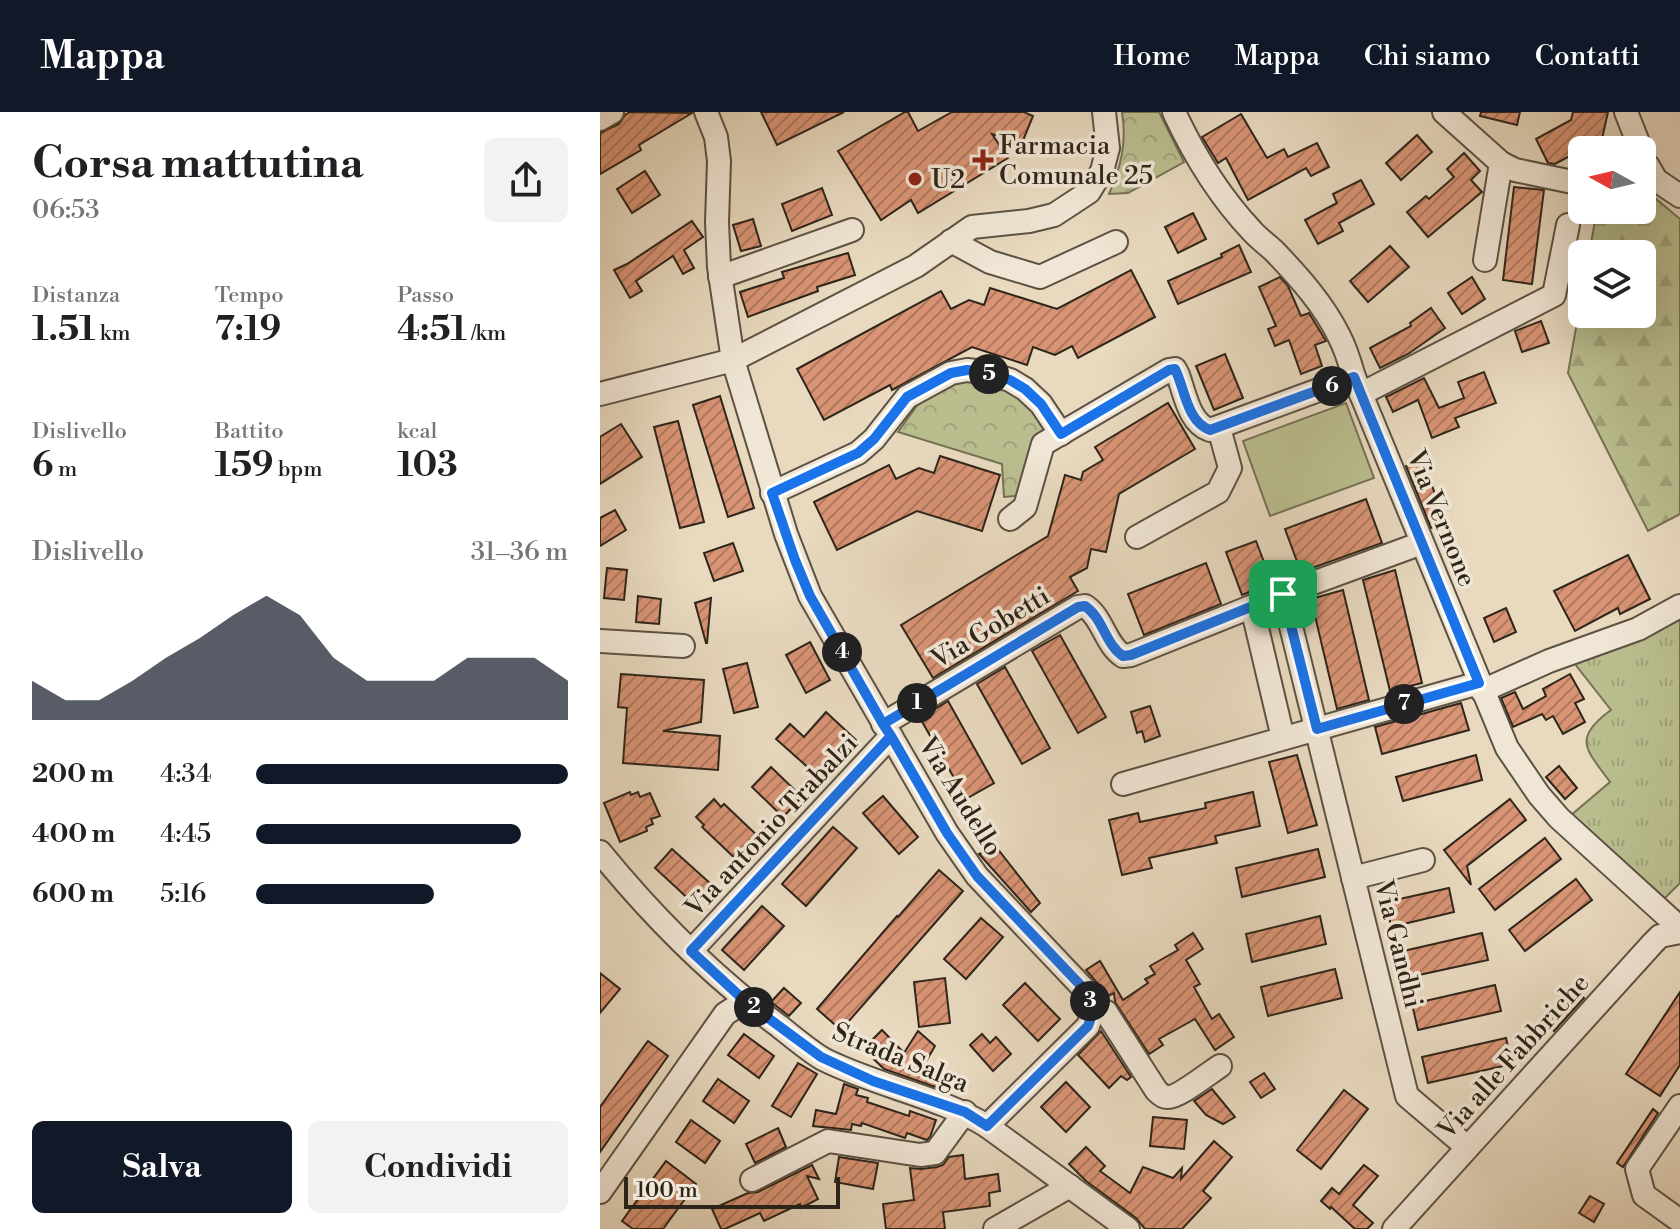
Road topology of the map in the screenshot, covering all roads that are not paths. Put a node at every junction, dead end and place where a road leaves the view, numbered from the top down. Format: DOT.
graph roads {
  1 [pos="612,112"];
  2 [pos="706,112"];
  3 [pos="1104,112"];
  4 [pos="1174,112"];
  5 [pos="1444,112"];
  6 [pos="1626,112"];
  7 [pos="600,119"];
  8 [pos="1635,136"];
  9 [pos="1501,163"];
  10 [pos="1656,180"];
  11 [pos="1568,181"];
  12 [pos="1680,196"];
  13 [pos="1568,225"];
  14 [pos="852,230"];
  15 [pos="951,241"];
  16 [pos="1116,242"];
  17 [pos="1485,260"];
  18 [pos="720,277"];
  19 [pos="733,360"];
  20 [pos="1357,385"];
  21 [pos="600,394"];
  22 [pos="1219,428"];
  23 [pos="1061,434"];
  24 [pos="772,493"];
  25 [pos="1010,519"];
  26 [pos="1137,537"];
  27 [pos="1422,543"];
  28 [pos="1283,594"];
  29 [pos="1680,606"];
  30 [pos="1252,607"];
  31 [pos="600,641"];
  32 [pos="683,646"];
  33 [pos="1480,687"];
  34 [pos="1317,729"];
  35 [pos="887,730"];
  36 [pos="1283,738"];
  37 [pos="1123,784"];
  38 [pos="600,852"];
  39 [pos="1423,860"];
  40 [pos="1353,878"];
  41 [pos="1680,930"];
  42 [pos="691,951"];
  43 [pos="745,1001"];
  44 [pos="1093,1013"];
  45 [pos="1220,1066"];
  46 [pos="1680,1106"];
  47 [pos="965,1112"];
  48 [pos="987,1126"];
  49 [pos="1467,1147"];
  50 [pos="607,1167"];
  51 [pos="752,1180"];
  52 [pos="1070,1186"];
  53 [pos="600,1192"];
  54 [pos="1680,1221"];
  55 [pos="995,1229"];
  56 [pos="1128,1229"];
  57 [pos="1394,1229"];
  1 -- 7 [label="street"];
  2 -- 18 [label="street, Via Audello"];
  3 -- 15 [label="street"];
  4 -- 20 [label="street, Via Vernone"];
  5 -- 9 [label="street"];
  6 -- 8 [label="street"];
  9 -- 11 [label="street"];
  9 -- 17 [label="street"];
  10 -- 12 [label="street"];
  13 -- 20 [label="street"];
  14 -- 18 [label="street"];
  15 -- 16 [label="street"];
  15 -- 19 [label="street"];
  18 -- 19 [label="street, Via Audello"];
  19 -- 21 [label="street"];
  19 -- 24 [label="street, Via Audello"];
  20 -- 22 [label="street"];
  20 -- 27 [label="street, Via Vernone"];
  22 -- 23 [label="street"];
  22 -- 26 [label="street"];
  23 -- 24 [label="street"];
  23 -- 25 [label="street"];
  24 -- 35 [label="street, Via Audello"];
  27 -- 28 [label="street, Via Gobetti"];
  27 -- 33 [label="street, Via Vernone"];
  28 -- 30 [label="street, Via Gobetti"];
  28 -- 34 [label="street, Via Gandhi"];
  29 -- 33 [label="street"];
  30 -- 35 [label="street, Via Gobetti"];
  30 -- 36 [label="street"];
  31 -- 32 [label="street"];
  33 -- 34 [label="street"];
  33 -- 41 [label="street, Via Vernone"];
  34 -- 36 [label="street"];
  34 -- 40 [label="street, Via Gandhi"];
  35 -- 42 [label="street, Via antonio Trabalzi"];
  35 -- 44 [label="street, Via Audello"];
  36 -- 37 [label="street"];
  38 -- 42 [label="street, Strada Salga"];
  39 -- 40 [label="street"];
  40 -- 49 [label="street, Via Gandhi"];
  41 -- 49 [label="street, Via alle Fabbriche"];
  42 -- 43 [label="street, Strada Salga"];
  43 -- 47 [label="street, Strada Salga"];
  43 -- 50 [label="street"];
  44 -- 45 [label="street"];
  44 -- 48 [label="street"];
  46 -- 54 [label="street"];
  47 -- 48 [label="street, Strada Salga"];
  47 -- 51 [label="street"];
  48 -- 52 [label="street, Strada Salga"];
  49 -- 57 [label="street, Via alle Fabbriche"];
  50 -- 53 [label="street"];
  52 -- 55 [label="street"];
  52 -- 56 [label="street, Strada Salga"];
}
